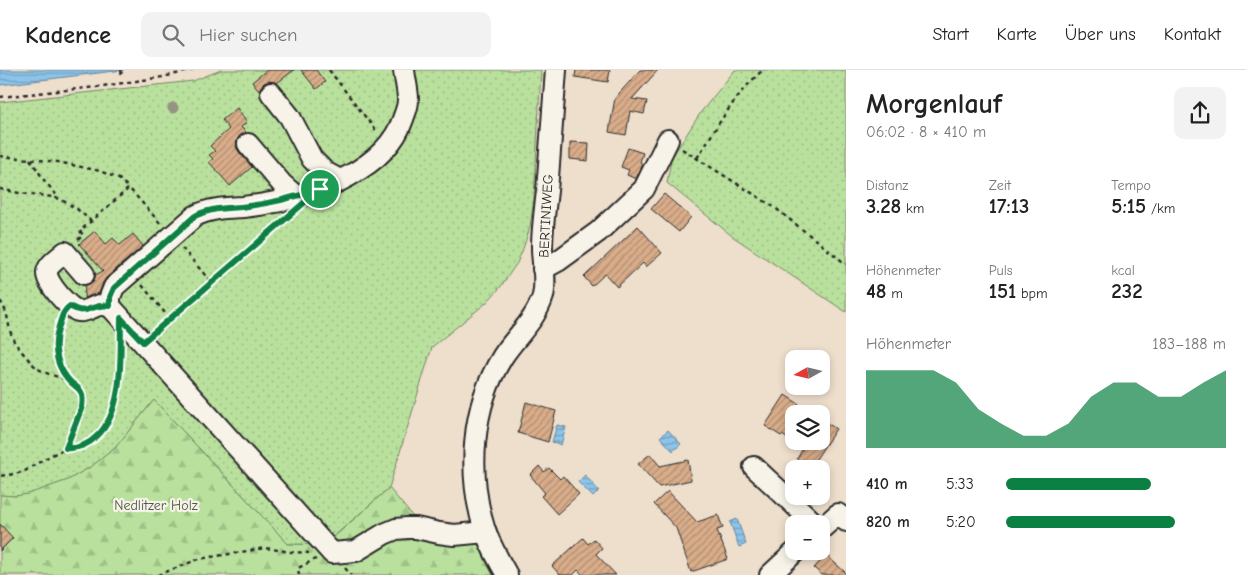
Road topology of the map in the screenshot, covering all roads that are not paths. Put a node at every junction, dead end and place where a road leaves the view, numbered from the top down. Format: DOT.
graph roads {
  1 [pos="404,70"];
  2 [pos="556,70"];
  3 [pos="271,93"];
  4 [pos="668,140"];
  5 [pos="248,144"];
  6 [pos="340,180"];
  7 [pos="294,206"];
  8 [pos="543,269"];
  9 [pos="84,274"];
  10 [pos="116,312"];
  11 [pos="754,467"];
  12 [pos="805,515"];
  13 [pos="830,521"];
  14 [pos="846,521"];
  15 [pos="486,532"];
  16 [pos="786,560"];
  17 [pos="507,575"];
  18 [pos="770,575"];
  1 -- 6 [label="street"];
  2 -- 8 [label="street, BERTINIWEG"];
  3 -- 6 [label="street"];
  4 -- 8 [label="street, BERTINIWEG"];
  5 -- 7 [label="street"];
  6 -- 7 [label="street"];
  7 -- 10 [label="street"];
  8 -- 15 [label="street"];
  9 -- 10 [label="street"];
  10 -- 15 [label="street"];
  11 -- 12 [label="street"];
  13 -- 14 [label="street"];
  15 -- 17 [label="street"];
  16 -- 18 [label="street"];
}
